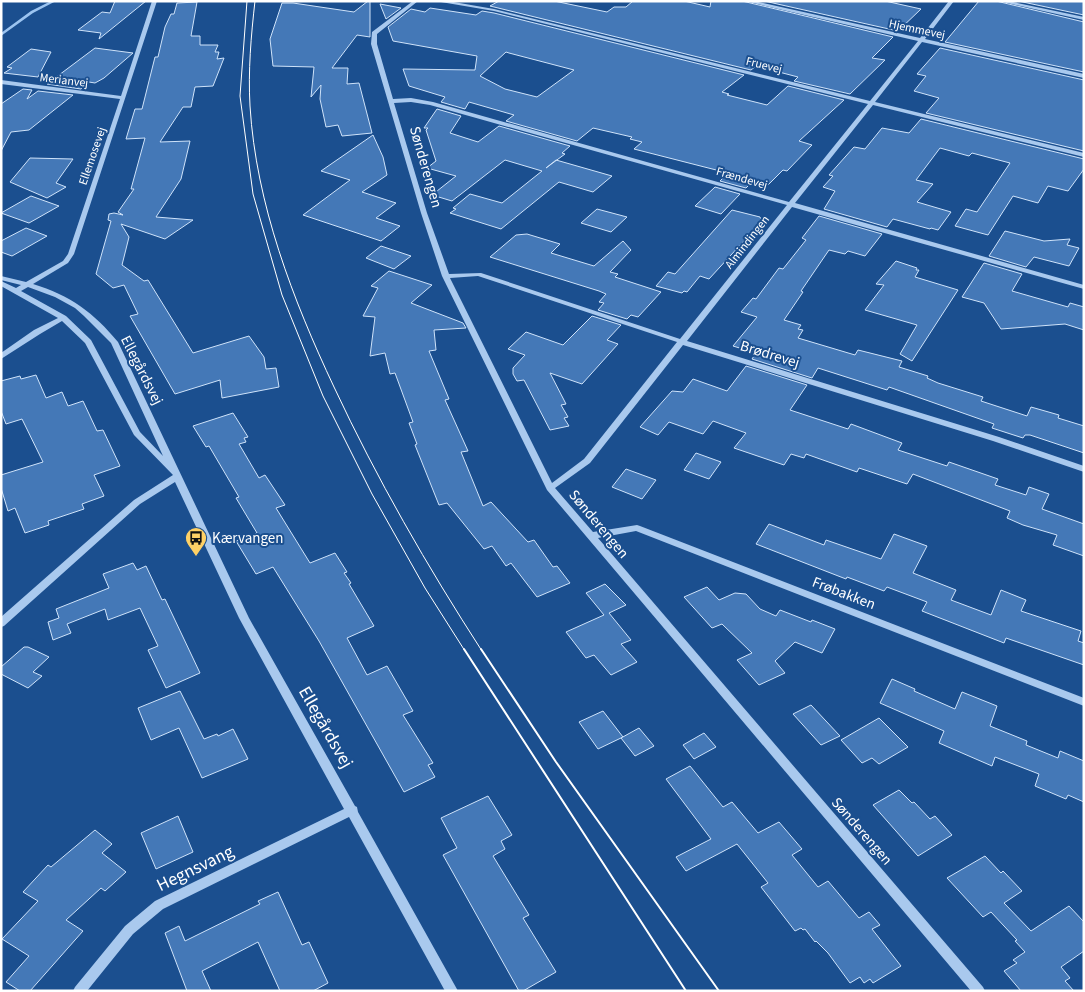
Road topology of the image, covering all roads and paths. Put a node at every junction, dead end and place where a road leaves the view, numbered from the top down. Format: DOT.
graph roads {
  1 [pos="155,1"];
  2 [pos="416,1"];
  3 [pos="438,1"];
  4 [pos="746,1"];
  5 [pos="952,1"];
  6 [pos="1000,1"];
  7 [pos="1084,19"];
  8 [pos="922,40"];
  9 [pos="1084,76"];
  10 [pos="1,82"];
  11 [pos="124,98"];
  12 [pos="392,101"];
  13 [pos="872,103"];
  14 [pos="1084,155"];
  15 [pos="791,204"];
  16 [pos="446,276"];
  17 [pos="1,278"];
  18 [pos="1,283"];
  19 [pos="29,284"];
  20 [pos="1084,287"];
  21 [pos="16,291"];
  22 [pos="63,318"];
  23 [pos="683,342"];
  24 [pos="1,357"];
  25 [pos="1084,469"];
  26 [pos="178,476"];
  27 [pos="550,488"];
  28 [pos="591,536"];
  29 [pos="1,622"];
  30 [pos="1084,702"];
  31 [pos="352,810"];
  32 [pos="79,991"];
  33 [pos="452,991"];
  34 [pos="979,991"];
  1 -- 11 [label="street, Ellemosevej"];
  2 -- 12 [label="street, Sønderengen"];
  3 -- 13 [label="street, Fruevej"];
  4 -- 8 [label="street, Hjemmevej"];
  5 -- 8 [label="street, Almindingen"];
  6 -- 7 [label="street"];
  8 -- 9 [label="street, Hjemmevej"];
  8 -- 13 [label="street, Almindingen"];
  10 -- 11 [label="street, Merianvej"];
  11 -- 19 [label="street, Ellemosevej"];
  12 -- 15 [label="street, Frændevej"];
  12 -- 16 [label="street, Sønderengen"];
  13 -- 14 [label="street, Fruevej"];
  13 -- 15 [label="street, Almindingen"];
  15 -- 20 [label="street, Frændevej"];
  15 -- 23 [label="street, Almindingen"];
  16 -- 23 [label="street, Brødrevej"];
  16 -- 27 [label="street, Sønderengen"];
  17 -- 19 [label="street, Ellegårdsvej"];
  18 -- 21 [label="street, Ellegårdsvej"];
  19 -- 21 [label="street, Ellemosevej"];
  19 -- 26 [label="street, Ellegårdsvej"];
  21 -- 22 [label="street, Ellegårdsvej"];
  22 -- 24 [label="street"];
  22 -- 26 [label="street, Ellegårdsvej"];
  23 -- 25 [label="street, Brødrevej"];
  23 -- 27 [label="street, Almindingen"];
  26 -- 29 [label="street"];
  26 -- 31 [label="street, Ellegårdsvej"];
  27 -- 28 [label="street, Sønderengen"];
  28 -- 30 [label="street, Frøbakken"];
  28 -- 34 [label="street, Sønderengen"];
  31 -- 32 [label="street, Hegnsvang"];
  31 -- 33 [label="street, Ellegårdsvej"];
}
